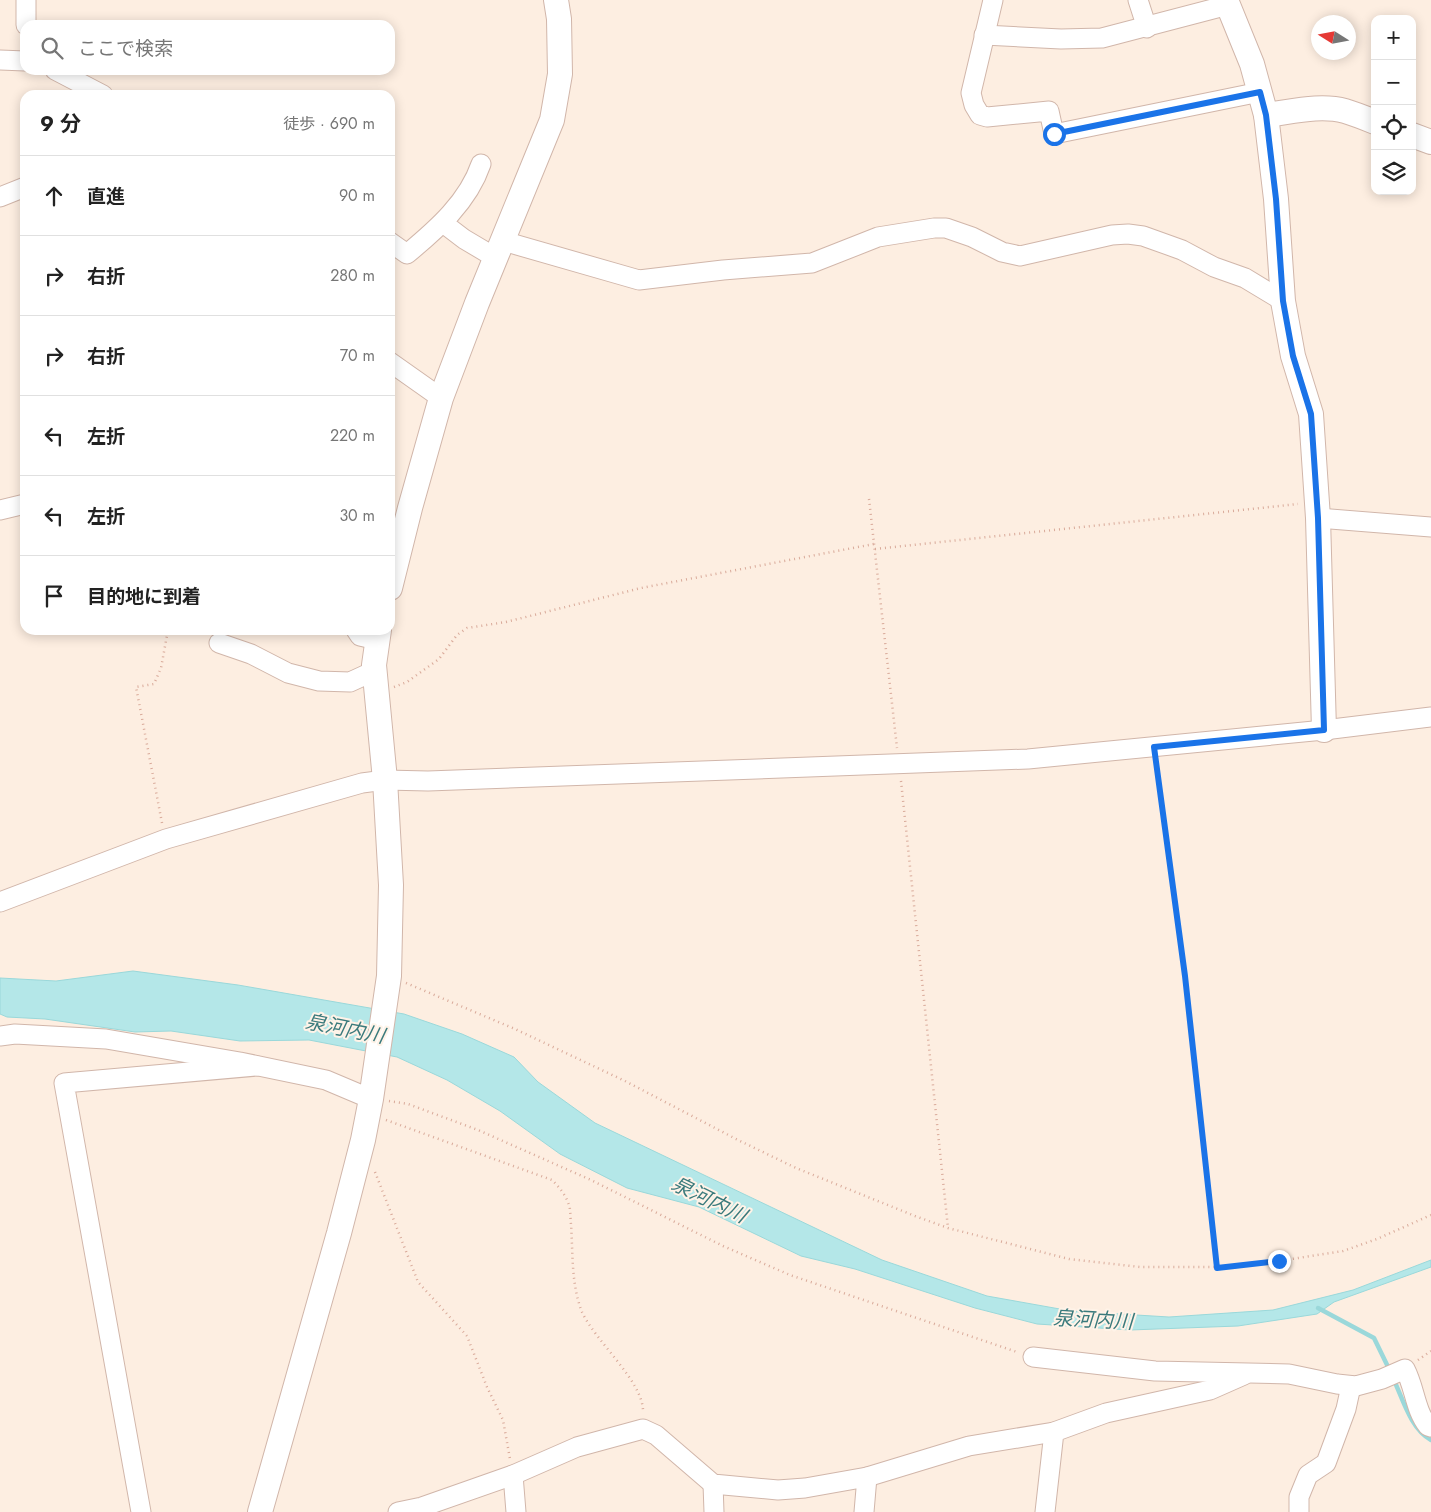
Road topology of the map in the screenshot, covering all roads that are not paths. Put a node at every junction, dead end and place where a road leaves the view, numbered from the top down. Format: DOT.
graph roads {
  1 [pos="26,0"];
  2 [pos="556,0"];
  3 [pos="993,0"];
  4 [pos="1138,0"];
  5 [pos="1227,3"];
  6 [pos="26,20"];
  7 [pos="1147,28"];
  8 [pos="984,35"];
  9 [pos="0,60"];
  10 [pos="20,61"];
  11 [pos="65,75"];
  12 [pos="93,90"];
  13 [pos="1260,92"];
  14 [pos="1266,115"];
  15 [pos="1371,120"];
  16 [pos="1416,136"];
  17 [pos="1431,142"];
  18 [pos="481,164"];
  19 [pos="20,189"];
  20 [pos="0,197"];
  21 [pos="443,223"];
  22 [pos="395,246"];
  23 [pos="499,249"];
  24 [pos="1283,301"];
  25 [pos="395,366"];
  26 [pos="441,398"];
  27 [pos="2,504"];
  28 [pos="20,504"];
  29 [pos="1318,510"];
  30 [pos="1431,527"];
  31 [pos="395,568"];
  32 [pos="359,635"];
  33 [pos="378,635"];
  34 [pos="220,642"];
  35 [pos="375,682"];
  36 [pos="1431,717"];
  37 [pos="1324,730"];
  38 [pos="385,780"];
  39 [pos="0,902"];
  40 [pos="0,1036"];
  41 [pos="257,1066"];
  42 [pos="369,1106"];
  43 [pos="1033,1357"];
  44 [pos="1248,1373"];
  45 [pos="1351,1386"];
  46 [pos="1431,1427"];
  47 [pos="1054,1432"];
  48 [pos="513,1474"];
  49 [pos="867,1477"];
  50 [pos="713,1484"];
  51 [pos="141,1512"];
  52 [pos="260,1512"];
  53 [pos="400,1512"];
  54 [pos="516,1512"];
  55 [pos="714,1512"];
  56 [pos="864,1512"];
  57 [pos="1044,1512"];
  58 [pos="1299,1512"];
  1 -- 6 [label="street"];
  2 -- 23 [label="street"];
  3 -- 8 [label="street"];
  4 -- 7 [label="street"];
  5 -- 7 [label="street"];
  5 -- 13 [label="street"];
  7 -- 8 [label="street"];
  8 -- 13 [label="street"];
  9 -- 10 [label="street"];
  11 -- 12 [label="street"];
  13 -- 14 [label="street"];
  14 -- 15 [label="street"];
  14 -- 24 [label="street"];
  16 -- 17 [label="street"];
  18 -- 21 [label="street"];
  19 -- 20 [label="street"];
  21 -- 22 [label="street"];
  21 -- 23 [label="street"];
  23 -- 24 [label="street"];
  23 -- 26 [label="street"];
  24 -- 29 [label="street"];
  25 -- 26 [label="street"];
  26 -- 31 [label="street"];
  27 -- 28 [label="street"];
  29 -- 30 [label="street"];
  29 -- 37 [label="street"];
  32 -- 33 [label="street"];
  33 -- 35 [label="street"];
  34 -- 35 [label="street"];
  35 -- 38 [label="street"];
  36 -- 37 [label="street"];
  37 -- 38 [label="street"];
  38 -- 39 [label="street"];
  38 -- 42 [label="street"];
  40 -- 41 [label="street"];
  41 -- 42 [label="street"];
  41 -- 51 [label="street"];
  42 -- 52 [label="street"];
  43 -- 44 [label="street"];
  44 -- 45 [label="street"];
  44 -- 47 [label="street"];
  45 -- 46 [label="street"];
  45 -- 58 [label="street"];
  47 -- 49 [label="street"];
  47 -- 57 [label="street"];
  48 -- 50 [label="street"];
  48 -- 53 [label="street"];
  48 -- 54 [label="street"];
  49 -- 50 [label="street"];
  49 -- 56 [label="street"];
  50 -- 55 [label="street"];
}
